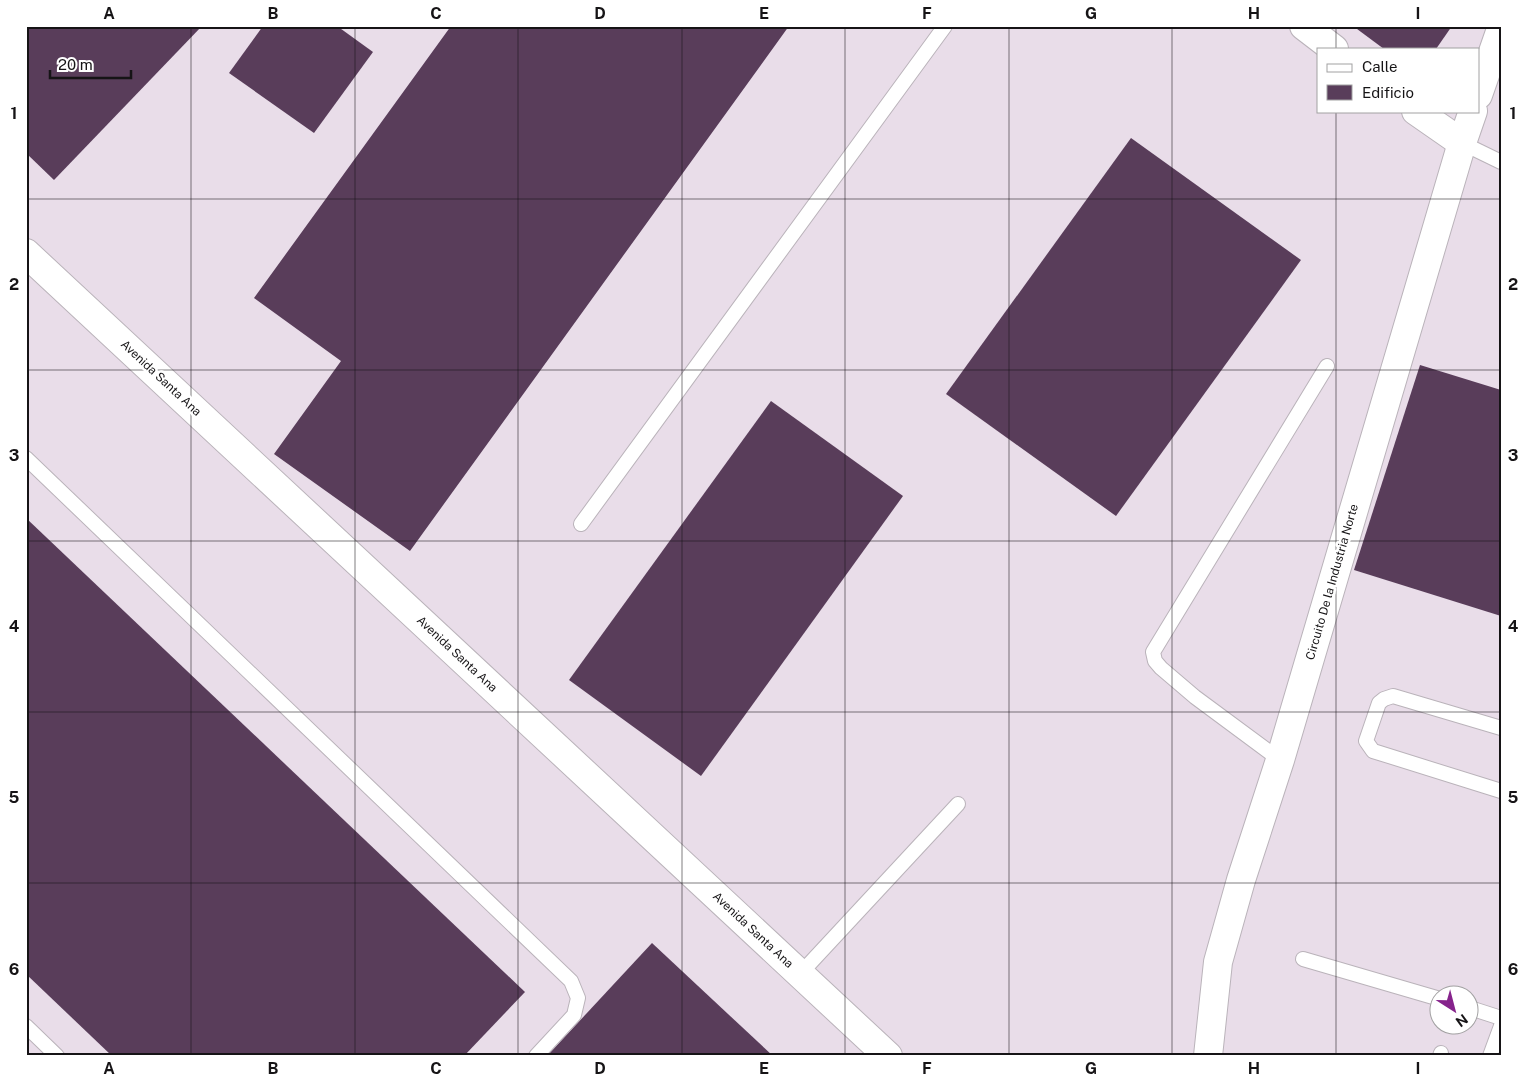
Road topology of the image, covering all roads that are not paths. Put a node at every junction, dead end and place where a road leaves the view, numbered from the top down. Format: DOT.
graph roads {
  1 [pos="945,26"];
  2 [pos="1304,26"];
  3 [pos="1501,29"];
  4 [pos="1333,48"];
  5 [pos="1480,89"];
  6 [pos="1417,112"];
  7 [pos="1473,112"];
  8 [pos="1462,143"];
  9 [pos="1501,162"];
  10 [pos="26,253"];
  11 [pos="1327,366"];
  12 [pos="26,458"];
  13 [pos="582,524"];
  14 [pos="1501,728"];
  15 [pos="1280,760"];
  16 [pos="1501,791"];
  17 [pos="958,804"];
  18 [pos="1303,959"];
  19 [pos="800,974"];
  20 [pos="1430,996"];
  21 [pos="1480,1011"];
  22 [pos="1501,1018"];
  23 [pos="26,1026"];
  24 [pos="1501,1026"];
  25 [pos="57,1056"];
  26 [pos="536,1056"];
  27 [pos="888,1056"];
  28 [pos="1208,1056"];
  29 [pos="1490,1056"];
  1 -- 13 [label="lane"];
  2 -- 4 [label="street"];
  3 -- 5 [label="street"];
  6 -- 8 [label="street"];
  7 -- 8 [label="street, Circuito De la Industria Norte"];
  8 -- 9 [label="lane"];
  8 -- 15 [label="street, Circuito De la Industria Norte"];
  10 -- 19 [label="street, Avenida Santa Ana"];
  11 -- 15 [label="lane"];
  12 -- 26 [label="lane"];
  14 -- 16 [label="lane"];
  15 -- 28 [label="street, Circuito De la Industria Norte"];
  17 -- 19 [label="lane"];
  18 -- 20 [label="lane"];
  19 -- 27 [label="street, Avenida Santa Ana"];
  21 -- 22 [label="lane"];
  23 -- 25 [label="lane"];
  24 -- 29 [label="lane"];
}
